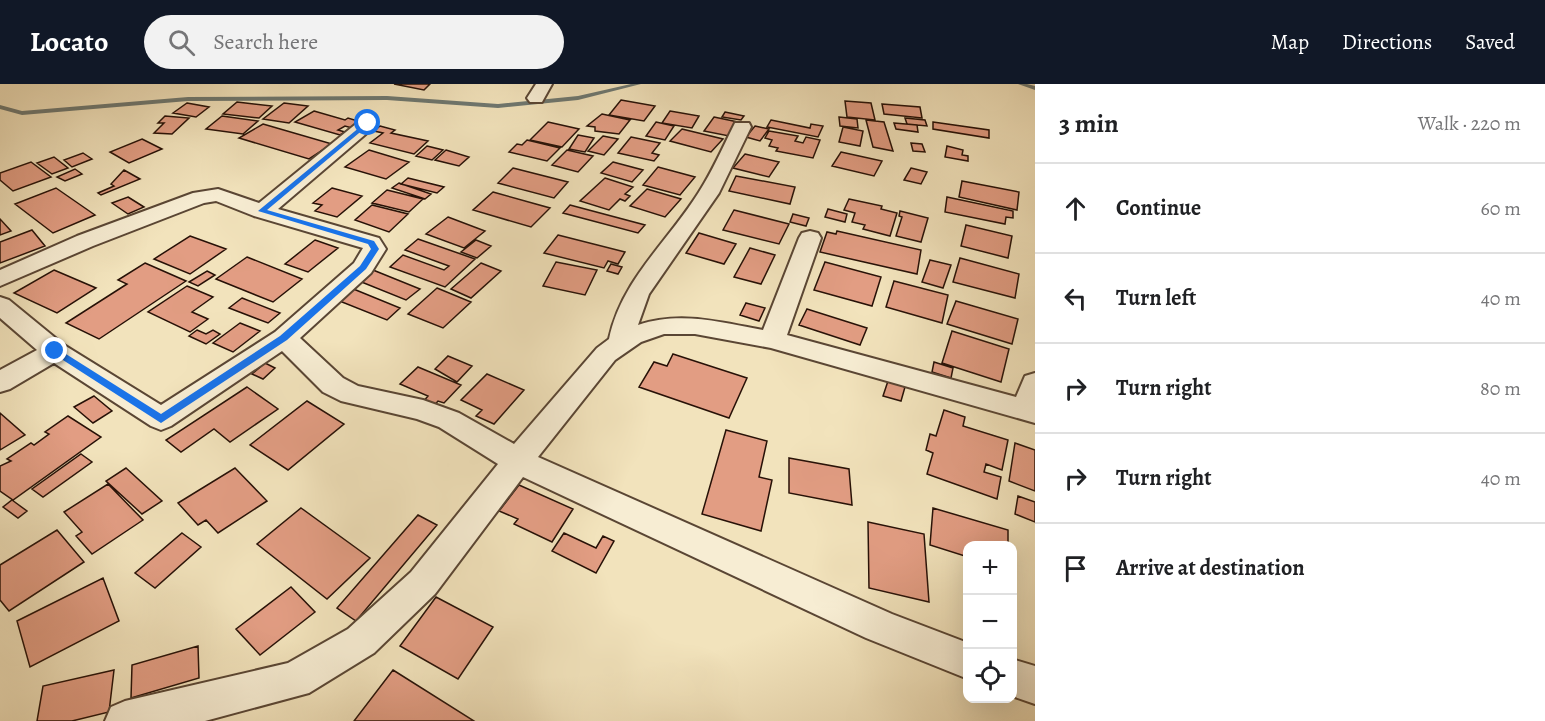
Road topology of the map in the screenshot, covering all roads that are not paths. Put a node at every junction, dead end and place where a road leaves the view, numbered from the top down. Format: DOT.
graph roads {
  1 [pos="368,123"];
  2 [pos="742,127"];
  3 [pos="262,211"];
  4 [pos="810,238"];
  5 [pos="0,279"];
  6 [pos="0,305"];
  7 [pos="284,338"];
  8 [pos="772,340"];
  9 [pos="621,344"];
  10 [pos="55,351"];
  11 [pos="0,382"];
  12 [pos="1032,402"];
  13 [pos="518,460"];
  14 [pos="963,659"];
  15 [pos="1017,679"];
  16 [pos="1035,685"];
  17 [pos="125,721"];
  1 -- 3 [label="street"];
  2 -- 9 [label="street"];
  3 -- 5 [label="street"];
  3 -- 7 [label="street"];
  4 -- 8 [label="street"];
  6 -- 10 [label="street"];
  7 -- 10 [label="street"];
  7 -- 13 [label="street"];
  8 -- 9 [label="street"];
  8 -- 12 [label="street"];
  9 -- 13 [label="street"];
  10 -- 11 [label="street"];
  13 -- 14 [label="street"];
  13 -- 17 [label="street"];
  15 -- 16 [label="street"];
}
